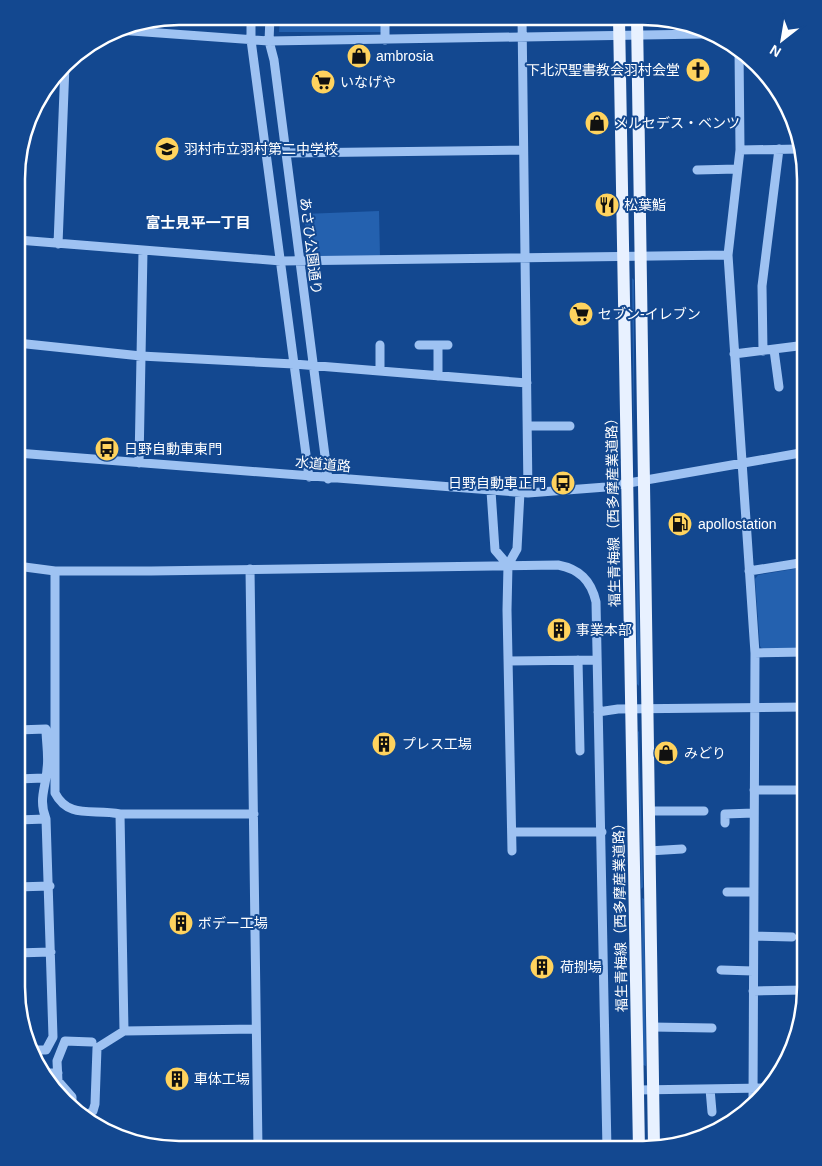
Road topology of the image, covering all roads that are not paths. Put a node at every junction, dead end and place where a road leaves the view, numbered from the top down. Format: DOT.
graph roads {
  1 [pos="251,25"];
  2 [pos="270,25"];
  3 [pos="385,25"];
  4 [pos="522,25"];
  5 [pos="619,25"];
  6 [pos="637,25"];
  7 [pos="144,29"];
  8 [pos="695,34"];
  9 [pos="619,36"];
  10 [pos="637,36"];
  11 [pos="522,37"];
  12 [pos="251,40"];
  13 [pos="385,40"];
  14 [pos="269,41"];
  15 [pos="739,59"];
  16 [pos="65,76"];
  17 [pos="779,149"];
  18 [pos="794,149"];
  19 [pos="523,150"];
  20 [pos="740,150"];
  21 [pos="286,153"];
  22 [pos="737,168"];
  23 [pos="697,170"];
  24 [pos="25,241"];
  25 [pos="58,244"];
  26 [pos="143,251"];
  27 [pos="728,255"];
  28 [pos="640,256"];
  29 [pos="624,257"];
  30 [pos="525,258"];
  31 [pos="299,260"];
  32 [pos="281,261"];
  33 [pos="25,344"];
  34 [pos="380,345"];
  35 [pos="420,345"];
  36 [pos="797,346"];
  37 [pos="774,350"];
  38 [pos="763,351"];
  39 [pos="734,354"];
  40 [pos="140,356"];
  41 [pos="294,364"];
  42 [pos="314,366"];
  43 [pos="380,371"];
  44 [pos="438,376"];
  45 [pos="527,383"];
  46 [pos="779,387"];
  47 [pos="528,426"];
  48 [pos="570,426"];
  49 [pos="797,454"];
  50 [pos="25,455"];
  51 [pos="139,463"];
  52 [pos="741,463"];
  53 [pos="309,477"];
  54 [pos="328,478"];
  55 [pos="643,480"];
  56 [pos="627,483"];
  57 [pos="492,491"];
  58 [pos="524,493"];
  59 [pos="797,563"];
  60 [pos="508,565"];
  61 [pos="25,567"];
  62 [pos="250,570"];
  63 [pos="55,571"];
  64 [pos="749,571"];
  65 [pos="797,652"];
  66 [pos="755,653"];
  67 [pos="578,660"];
  68 [pos="597,660"];
  69 [pos="508,662"];
  70 [pos="754,707"];
  71 [pos="797,707"];
  72 [pos="632,709"];
  73 [pos="647,709"];
  74 [pos="598,712"];
  75 [pos="25,730"];
  76 [pos="580,751"];
  77 [pos="44,778"];
  78 [pos="25,779"];
  79 [pos="754,790"];
  80 [pos="797,790"];
  81 [pos="648,811"];
  82 [pos="704,811"];
  83 [pos="754,813"];
  84 [pos="120,814"];
  85 [pos="254,814"];
  86 [pos="46,819"];
  87 [pos="25,820"];
  88 [pos="725,824"];
  89 [pos="512,832"];
  90 [pos="602,832"];
  91 [pos="682,849"];
  92 [pos="512,851"];
  93 [pos="649,851"];
  94 [pos="50,886"];
  95 [pos="25,887"];
  96 [pos="727,892"];
  97 [pos="754,892"];
  98 [pos="754,936"];
  99 [pos="792,937"];
  100 [pos="51,952"];
  101 [pos="25,953"];
  102 [pos="721,970"];
  103 [pos="753,971"];
  104 [pos="797,990"];
  105 [pos="753,991"];
  106 [pos="652,1027"];
  107 [pos="712,1028"];
  108 [pos="256,1029"];
  109 [pos="124,1031"];
  110 [pos="92,1042"];
  111 [pos="49,1043"];
  112 [pos="39,1050"];
  113 [pos="61,1051"];
  114 [pos="52,1074"];
  115 [pos="58,1074"];
  116 [pos="710,1088"];
  117 [pos="753,1088"];
  118 [pos="759,1088"];
  119 [pos="638,1090"];
  120 [pos="653,1090"];
  121 [pos="753,1094"];
  122 [pos="72,1097"];
  123 [pos="712,1112"];
  124 [pos="91,1113"];
  125 [pos="654,1140"];
  126 [pos="258,1141"];
  127 [pos="606,1141"];
  128 [pos="638,1141"];
  1 -- 12 [label="street"];
  2 -- 14 [label="street, あさひ公園通り"];
  3 -- 13 [label="street"];
  4 -- 11 [label="street"];
  5 -- 9 [label="main road, 福生青梅線（西多摩産業道路）"];
  6 -- 10 [label="main road"];
  7 -- 12 [label="street"];
  8 -- 10 [label="street"];
  9 -- 10 [label="street"];
  9 -- 11 [label="street"];
  9 -- 29 [label="main road, 福生青梅線（西多摩産業道路）"];
  10 -- 28 [label="main road"];
  11 -- 13 [label="street"];
  11 -- 19 [label="street"];
  12 -- 14 [label="street"];
  12 -- 32 [label="street"];
  13 -- 14 [label="street"];
  14 -- 21 [label="street, あさひ公園通り"];
  15 -- 20 [label="street"];
  16 -- 25 [label="street"];
  17 -- 18 [label="street"];
  17 -- 20 [label="street"];
  17 -- 38 [label="street"];
  19 -- 21 [label="street"];
  19 -- 30 [label="street"];
  20 -- 22 [label="street"];
  21 -- 31 [label="street, あさひ公園通り"];
  22 -- 23 [label="street"];
  22 -- 27 [label="street"];
  24 -- 25 [label="street"];
  25 -- 26 [label="street"];
  26 -- 32 [label="street"];
  26 -- 40 [label="street"];
  27 -- 28 [label="street"];
  27 -- 39 [label="street"];
  28 -- 29 [label="street"];
  28 -- 55 [label="main road"];
  29 -- 30 [label="street"];
  29 -- 56 [label="main road, 福生青梅線（西多摩産業道路）"];
  30 -- 31 [label="street"];
  30 -- 45 [label="street"];
  31 -- 32 [label="street"];
  31 -- 42 [label="street, あさひ公園通り"];
  32 -- 41 [label="street"];
  33 -- 40 [label="street"];
  34 -- 43 [label="street"];
  35 -- 44 [label="street"];
  36 -- 37 [label="street"];
  37 -- 38 [label="street"];
  37 -- 46 [label="street"];
  38 -- 39 [label="street"];
  39 -- 52 [label="street"];
  40 -- 41 [label="street"];
  40 -- 51 [label="street"];
  41 -- 42 [label="street"];
  41 -- 53 [label="street"];
  42 -- 43 [label="street"];
  42 -- 54 [label="street, あさひ公園通り"];
  43 -- 44 [label="street"];
  44 -- 45 [label="street"];
  45 -- 47 [label="street"];
  47 -- 48 [label="street"];
  47 -- 58 [label="street"];
  49 -- 52 [label="street, 水道道路"];
  50 -- 51 [label="street, 水道道路"];
  51 -- 53 [label="street, 水道道路"];
  52 -- 55 [label="street, 水道道路"];
  52 -- 64 [label="street"];
  53 -- 54 [label="street, 水道道路"];
  54 -- 57 [label="street, 水道道路"];
  55 -- 56 [label="street, 水道道路"];
  55 -- 73 [label="main road"];
  56 -- 58 [label="street, 水道道路"];
  56 -- 72 [label="main road, 福生青梅線（西多摩産業道路）"];
  57 -- 58 [label="street, 水道道路"];
  57 -- 60 [label="street"];
  58 -- 60 [label="street"];
  59 -- 64 [label="street"];
  60 -- 62 [label="street"];
  60 -- 68 [label="street"];
  60 -- 69 [label="street"];
  61 -- 63 [label="street"];
  62 -- 63 [label="street"];
  62 -- 85 [label="street"];
  63 -- 84 [label="street"];
  64 -- 66 [label="street"];
  65 -- 66 [label="street"];
  66 -- 70 [label="street"];
  67 -- 68 [label="street"];
  67 -- 69 [label="street"];
  67 -- 76 [label="street"];
  68 -- 74 [label="street"];
  69 -- 89 [label="street"];
  70 -- 71 [label="street"];
  70 -- 73 [label="street"];
  70 -- 79 [label="street"];
  72 -- 73 [label="street"];
  72 -- 74 [label="street"];
  72 -- 119 [label="main road, 福生青梅線（西多摩産業道路）"];
  73 -- 81 [label="main road"];
  74 -- 90 [label="street"];
  75 -- 77 [label="street"];
  77 -- 78 [label="street"];
  77 -- 86 [label="street"];
  79 -- 80 [label="street"];
  79 -- 83 [label="street"];
  81 -- 82 [label="street"];
  81 -- 93 [label="main road"];
  83 -- 88 [label="street"];
  83 -- 97 [label="street"];
  84 -- 85 [label="street"];
  84 -- 109 [label="street"];
  85 -- 108 [label="street"];
  86 -- 87 [label="street"];
  86 -- 94 [label="street"];
  89 -- 90 [label="street"];
  89 -- 92 [label="street"];
  90 -- 127 [label="street"];
  91 -- 93 [label="street"];
  93 -- 106 [label="main road"];
  94 -- 95 [label="street"];
  94 -- 100 [label="street"];
  96 -- 97 [label="street"];
  97 -- 98 [label="street"];
  98 -- 99 [label="street"];
  98 -- 103 [label="street"];
  100 -- 101 [label="street"];
  100 -- 111 [label="street"];
  102 -- 103 [label="street"];
  103 -- 105 [label="street"];
  104 -- 105 [label="street"];
  105 -- 117 [label="street"];
  106 -- 107 [label="street"];
  106 -- 120 [label="main road"];
  108 -- 109 [label="street"];
  108 -- 126 [label="street"];
  109 -- 124 [label="street"];
  110 -- 113 [label="street"];
  111 -- 112 [label="street"];
  111 -- 113 [label="street"];
  113 -- 115 [label="street"];
  114 -- 115 [label="street"];
  115 -- 122 [label="street"];
  116 -- 117 [label="street"];
  116 -- 120 [label="street"];
  116 -- 123 [label="street"];
  117 -- 118 [label="street"];
  117 -- 121 [label="street"];
  119 -- 120 [label="street"];
  119 -- 128 [label="main road, 福生青梅線（西多摩産業道路）"];
  120 -- 125 [label="main road"];
}
